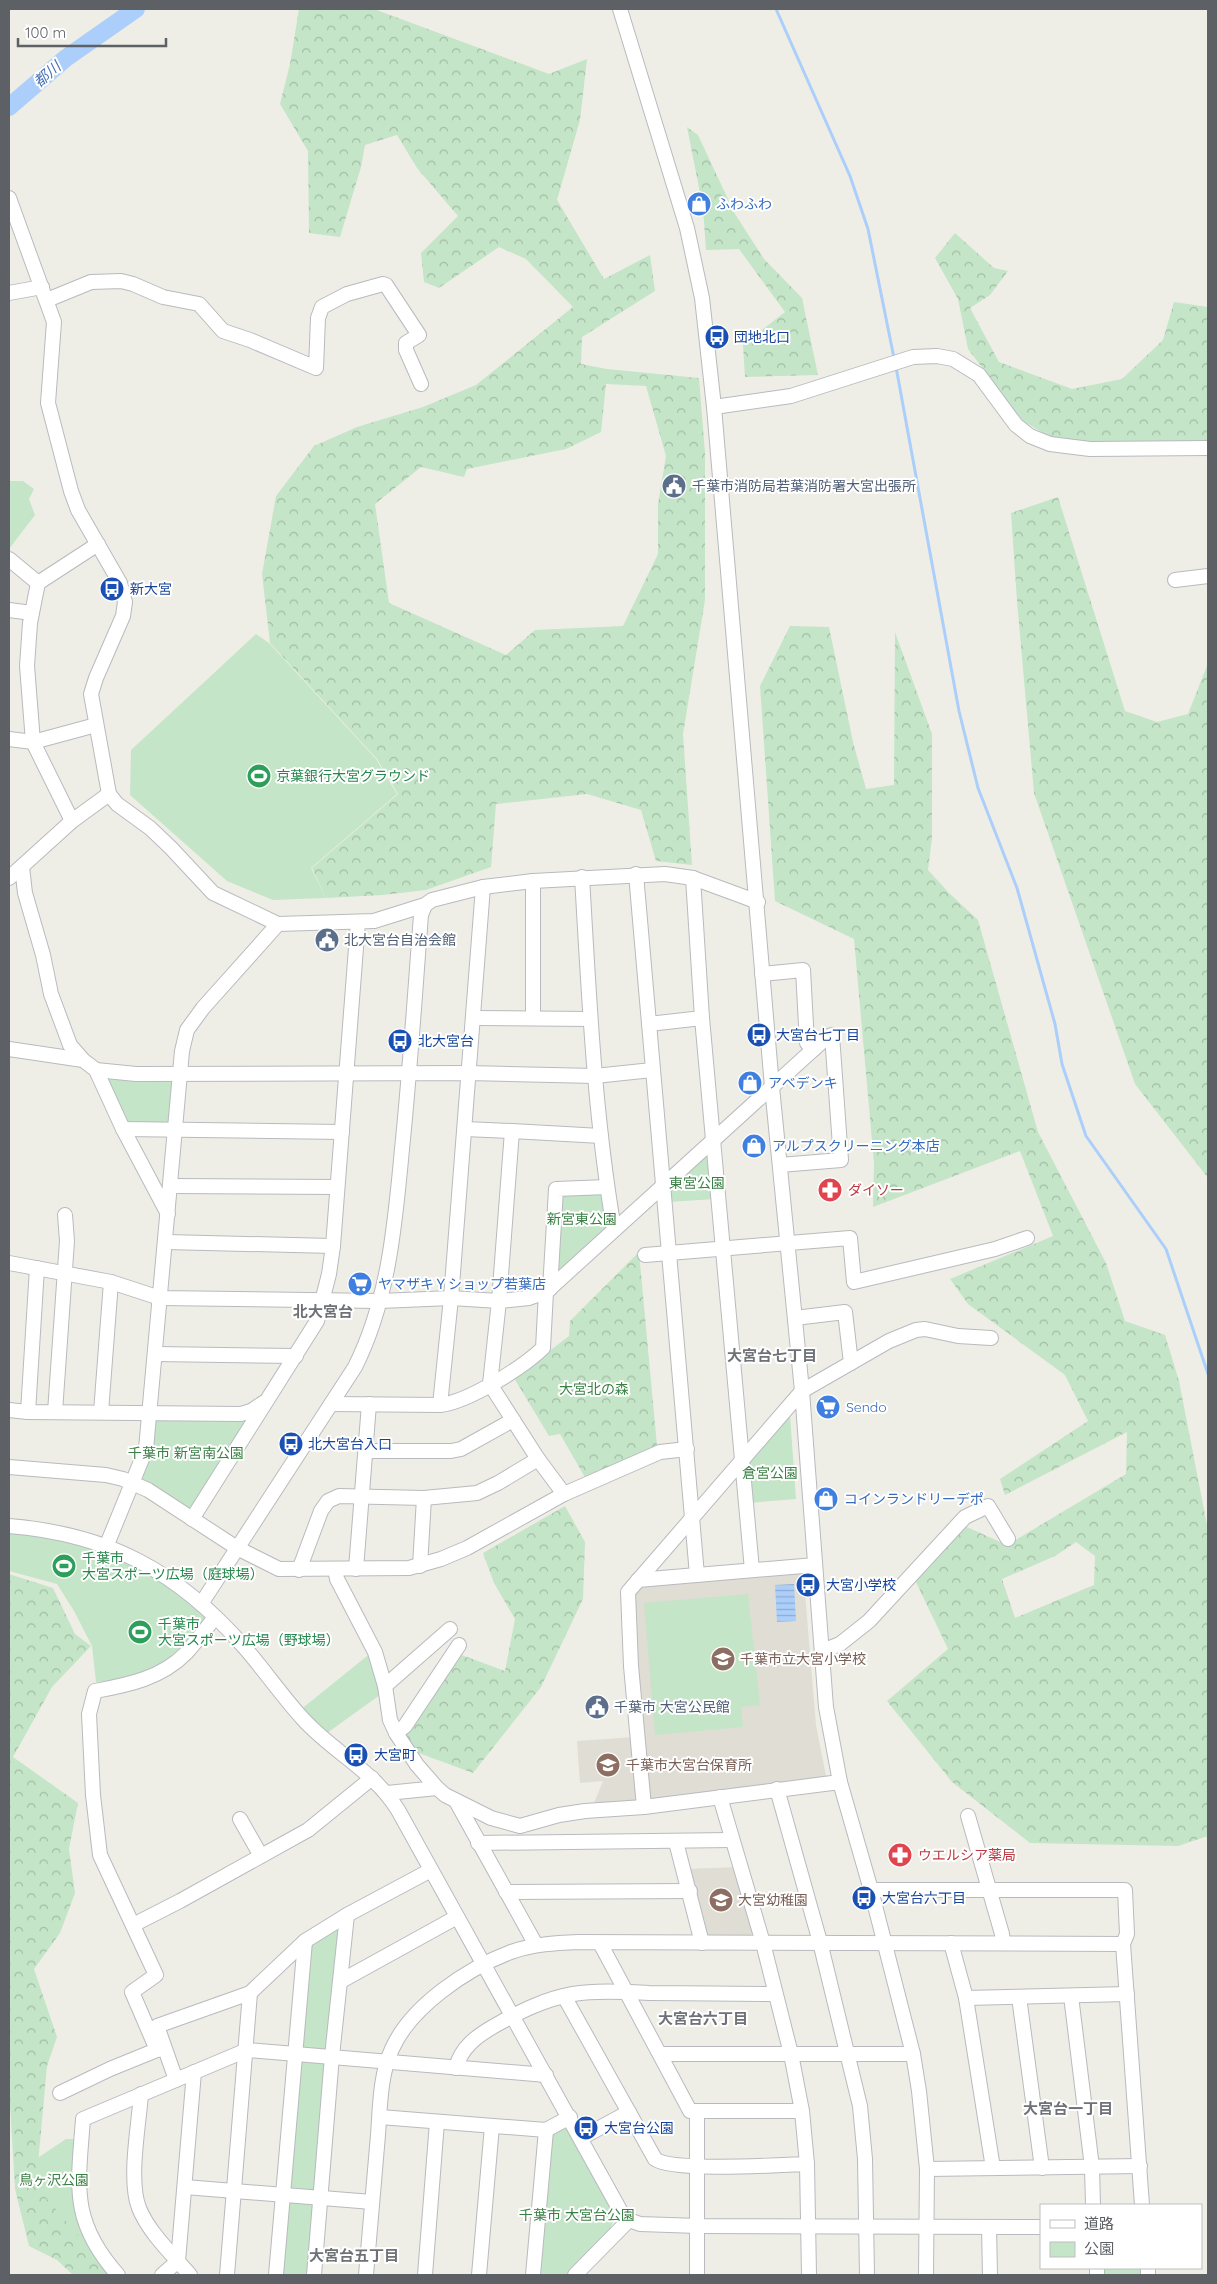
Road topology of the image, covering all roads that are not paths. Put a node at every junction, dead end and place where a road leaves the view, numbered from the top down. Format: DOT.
graph roads {
  1 [pos="620,9"];
  2 [pos="9,198"];
  3 [pos="42,286"];
  4 [pos="9,293"];
  5 [pos="47,300"];
  6 [pos="421,384"];
  7 [pos="714,408"];
  8 [pos="1208,448"];
  9 [pos="98,544"];
  10 [pos="9,559"];
  11 [pos="1208,576"];
  12 [pos="1175,580"];
  13 [pos="38,583"];
  14 [pos="9,610"];
  15 [pos="32,613"];
  16 [pos="96,725"];
  17 [pos="9,739"];
  18 [pos="33,742"];
  19 [pos="109,794"];
  20 [pos="72,822"];
  21 [pos="22,867"];
  22 [pos="636,874"];
  23 [pos="582,877"];
  24 [pos="9,878"];
  25 [pos="692,878"];
  26 [pos="533,881"];
  27 [pos="483,887"];
  28 [pos="758,902"];
  29 [pos="425,905"];
  30 [pos="358,922"];
  31 [pos="278,924"];
  32 [pos="762,974"];
  33 [pos="473,1018"];
  34 [pos="533,1018"];
  35 [pos="702,1018"];
  36 [pos="590,1019"];
  37 [pos="649,1024"];
  38 [pos="9,1049"];
  39 [pos="814,1049"];
  40 [pos="83,1060"];
  41 [pos="96,1070"];
  42 [pos="652,1070"];
  43 [pos="469,1073"];
  44 [pos="346,1074"];
  45 [pos="409,1074"];
  46 [pos="180,1075"];
  47 [pos="595,1076"];
  48 [pos="772,1086"];
  49 [pos="123,1129"];
  50 [pos="465,1129"];
  51 [pos="175,1130"];
  52 [pos="512,1131"];
  53 [pos="342,1132"];
  54 [pos="601,1136"];
  55 [pos="714,1140"];
  56 [pos="780,1165"];
  57 [pos="170,1186"];
  58 [pos="664,1186"];
  59 [pos="337,1187"];
  60 [pos="607,1187"];
  61 [pos="65,1215"];
  62 [pos="168,1215"];
  63 [pos="614,1229"];
  64 [pos="1027,1238"];
  65 [pos="166,1242"];
  66 [pos="787,1243"];
  67 [pos="332,1246"];
  68 [pos="722,1249"];
  69 [pos="670,1254"];
  70 [pos="645,1255"];
  71 [pos="9,1263"];
  72 [pos="38,1268"];
  73 [pos="63,1272"];
  74 [pos="111,1282"];
  75 [pos="548,1291"];
  76 [pos="160,1298"];
  77 [pos="451,1298"];
  78 [pos="323,1299"];
  79 [pos="380,1301"];
  80 [pos="499,1301"];
  81 [pos="794,1318"];
  82 [pos="991,1338"];
  83 [pos="156,1354"];
  84 [pos="296,1356"];
  85 [pos="851,1363"];
  86 [pos="490,1384"];
  87 [pos="802,1392"];
  88 [pos="266,1401"];
  89 [pos="331,1404"];
  90 [pos="369,1404"];
  91 [pos="440,1405"];
  92 [pos="9,1410"];
  93 [pos="28,1412"];
  94 [pos="55,1412"];
  95 [pos="101,1412"];
  96 [pos="150,1413"];
  97 [pos="513,1420"];
  98 [pos="687,1449"];
  99 [pos="366,1451"];
  100 [pos="538,1459"];
  101 [pos="742,1459"];
  102 [pos="9,1467"];
  103 [pos="133,1483"];
  104 [pos="564,1494"];
  105 [pos="362,1497"];
  106 [pos="424,1498"];
  107 [pos="693,1516"];
  108 [pos="192,1519"];
  109 [pos="9,1526"];
  110 [pos="1008,1538"];
  111 [pos="106,1547"];
  112 [pos="237,1548"];
  113 [pos="815,1565"];
  114 [pos="420,1566"];
  115 [pos="356,1569"];
  116 [pos="299,1570"];
  117 [pos="335,1570"];
  118 [pos="752,1570"];
  119 [pos="697,1575"];
  120 [pos="638,1580"];
  121 [pos="200,1604"];
  122 [pos="215,1617"];
  123 [pos="450,1629"];
  124 [pos="459,1645"];
  125 [pos="822,1652"];
  126 [pos="385,1686"];
  127 [pos="396,1733"];
  128 [pos="372,1778"];
  129 [pos="840,1782"];
  130 [pos="437,1788"];
  131 [pos="777,1789"];
  132 [pos="387,1792"];
  133 [pos="720,1797"];
  134 [pos="456,1801"];
  135 [pos="644,1807"];
  136 [pos="968,1816"];
  137 [pos="240,1819"];
  138 [pos="732,1840"];
  139 [pos="676,1842"];
  140 [pos="478,1843"];
  141 [pos="261,1856"];
  142 [pos="431,1870"];
  143 [pos="871,1890"];
  144 [pos="990,1890"];
  145 [pos="690,1891"];
  146 [pos="506,1892"];
  147 [pos="347,1915"];
  148 [pos="457,1918"];
  149 [pos="132,1925"];
  150 [pos="305,1940"];
  151 [pos="820,1942"];
  152 [pos="600,1943"];
  153 [pos="702,1943"];
  154 [pos="763,1943"];
  155 [pos="884,1943"];
  156 [pos="952,1943"];
  157 [pos="1002,1944"];
  158 [pos="1123,1944"];
  159 [pos="536,1945"];
  160 [pos="485,1965"];
  161 [pos="341,1981"];
  162 [pos="626,1992"];
  163 [pos="250,1993"];
  164 [pos="775,1994"];
  165 [pos="1127,1994"];
  166 [pos="564,1996"];
  167 [pos="1071,1996"];
  168 [pos="1019,1997"];
  169 [pos="966,1998"];
  170 [pos="514,2016"];
  171 [pos="160,2049"];
  172 [pos="247,2050"];
  173 [pos="295,2053"];
  174 [pos="660,2054"];
  175 [pos="791,2054"];
  176 [pos="848,2054"];
  177 [pos="913,2054"];
  178 [pos="332,2056"];
  179 [pos="387,2062"];
  180 [pos="456,2068"];
  181 [pos="194,2072"];
  182 [pos="546,2075"];
  183 [pos="176,2080"];
  184 [pos="60,2093"];
  185 [pos="141,2094"];
  186 [pos="802,2110"];
  187 [pos="697,2111"];
  188 [pos="629,2112"];
  189 [pos="380,2117"];
  190 [pos="570,2117"];
  191 [pos="437,2122"];
  192 [pos="492,2126"];
  193 [pos="546,2130"];
  194 [pos="581,2138"];
  195 [pos="807,2164"];
  196 [pos="698,2166"];
  197 [pos="1140,2166"];
  198 [pos="1092,2167"];
  199 [pos="993,2168"];
  200 [pos="1042,2168"];
  201 [pos="927,2169"];
  202 [pos="185,2187"];
  203 [pos="234,2191"];
  204 [pos="283,2194"];
  205 [pos="321,2198"];
  206 [pos="372,2202"];
  207 [pos="1093,2204"];
  208 [pos="1142,2204"];
  209 [pos="629,2220"];
  210 [pos="698,2226"];
  211 [pos="809,2226"];
  212 [pos="866,2226"];
  213 [pos="926,2226"];
  214 [pos="990,2227"];
  215 [pos="1040,2227"];
  216 [pos="178,2261"];
  217 [pos="118,2275"];
  218 [pos="162,2275"];
  219 [pos="190,2275"];
  220 [pos="227,2275"];
  221 [pos="276,2275"];
  222 [pos="314,2275"];
  223 [pos="366,2275"];
  224 [pos="425,2275"];
  225 [pos="479,2275"];
  226 [pos="533,2275"];
  227 [pos="576,2275"];
  228 [pos="697,2275"];
  229 [pos="809,2275"];
  230 [pos="867,2275"];
  231 [pos="926,2275"];
  232 [pos="990,2275"];
  1 -- 7 [label="street"];
  2 -- 3 [label="street"];
  3 -- 4 [label="street"];
  3 -- 5 [label="street"];
  5 -- 6 [label="street"];
  5 -- 9 [label="street"];
  7 -- 8 [label="street"];
  7 -- 28 [label="street"];
  9 -- 13 [label="street"];
  9 -- 16 [label="street"];
  10 -- 13 [label="street"];
  11 -- 12 [label="street"];
  13 -- 15 [label="street"];
  14 -- 15 [label="street"];
  15 -- 18 [label="street"];
  16 -- 18 [label="street"];
  16 -- 19 [label="street"];
  17 -- 18 [label="street"];
  18 -- 20 [label="street"];
  19 -- 20 [label="street"];
  19 -- 31 [label="street"];
  20 -- 21 [label="street"];
  21 -- 24 [label="street"];
  21 -- 40 [label="street"];
  22 -- 23 [label="street"];
  22 -- 25 [label="street"];
  22 -- 37 [label="street"];
  23 -- 26 [label="street"];
  23 -- 36 [label="street"];
  25 -- 28 [label="street"];
  25 -- 35 [label="street"];
  26 -- 27 [label="street"];
  26 -- 34 [label="street"];
  27 -- 29 [label="street"];
  27 -- 33 [label="street"];
  28 -- 32 [label="street"];
  29 -- 30 [label="street"];
  29 -- 45 [label="street"];
  30 -- 31 [label="street"];
  30 -- 44 [label="street"];
  31 -- 46 [label="street"];
  32 -- 39 [label="street"];
  32 -- 48 [label="street"];
  33 -- 34 [label="street"];
  33 -- 43 [label="street"];
  34 -- 36 [label="street"];
  35 -- 37 [label="street"];
  35 -- 55 [label="street"];
  36 -- 47 [label="street"];
  37 -- 42 [label="street"];
  38 -- 40 [label="street"];
  39 -- 48 [label="street"];
  39 -- 56 [label="street"];
  40 -- 41 [label="street"];
  41 -- 46 [label="street"];
  41 -- 49 [label="street"];
  42 -- 47 [label="street"];
  42 -- 58 [label="street"];
  43 -- 45 [label="street"];
  43 -- 47 [label="street"];
  43 -- 50 [label="street"];
  44 -- 45 [label="street"];
  44 -- 46 [label="street"];
  44 -- 53 [label="street"];
  45 -- 79 [label="street"];
  46 -- 51 [label="street"];
  47 -- 54 [label="street"];
  48 -- 55 [label="street"];
  48 -- 56 [label="street"];
  49 -- 51 [label="street"];
  49 -- 62 [label="street"];
  50 -- 52 [label="street"];
  50 -- 77 [label="street"];
  51 -- 53 [label="street"];
  51 -- 57 [label="street"];
  52 -- 54 [label="street"];
  52 -- 80 [label="street"];
  53 -- 59 [label="street"];
  54 -- 60 [label="street"];
  55 -- 58 [label="street"];
  55 -- 68 [label="street"];
  56 -- 66 [label="street"];
  57 -- 59 [label="street"];
  57 -- 62 [label="street"];
  58 -- 63 [label="street"];
  58 -- 69 [label="street"];
  59 -- 67 [label="street"];
  60 -- 63 [label="street"];
  60 -- 75 [label="street"];
  61 -- 73 [label="street"];
  62 -- 65 [label="street"];
  63 -- 75 [label="street"];
  64 -- 66 [label="street"];
  65 -- 67 [label="street"];
  65 -- 76 [label="street"];
  66 -- 68 [label="street"];
  66 -- 81 [label="street"];
  67 -- 78 [label="street"];
  68 -- 69 [label="street"];
  68 -- 101 [label="street"];
  69 -- 70 [label="street"];
  69 -- 98 [label="street"];
  71 -- 72 [label="street"];
  72 -- 73 [label="street"];
  72 -- 93 [label="street"];
  73 -- 74 [label="street"];
  73 -- 94 [label="street"];
  74 -- 76 [label="street"];
  74 -- 95 [label="street"];
  75 -- 80 [label="street"];
  75 -- 86 [label="street"];
  76 -- 78 [label="street"];
  76 -- 83 [label="street"];
  77 -- 79 [label="street"];
  77 -- 80 [label="street"];
  77 -- 91 [label="street"];
  78 -- 79 [label="street"];
  78 -- 84 [label="street"];
  79 -- 89 [label="street"];
  80 -- 86 [label="street"];
  81 -- 85 [label="street"];
  81 -- 87 [label="street"];
  82 -- 85 [label="street"];
  83 -- 84 [label="street"];
  83 -- 96 [label="street"];
  84 -- 88 [label="street"];
  85 -- 87 [label="street"];
  86 -- 91 [label="street"];
  86 -- 97 [label="street"];
  87 -- 101 [label="street"];
  87 -- 113 [label="street"];
  88 -- 96 [label="street"];
  88 -- 108 [label="street"];
  89 -- 90 [label="street"];
  89 -- 112 [label="street"];
  90 -- 91 [label="street"];
  90 -- 99 [label="street"];
  92 -- 93 [label="street"];
  93 -- 94 [label="street"];
  94 -- 95 [label="street"];
  95 -- 96 [label="street"];
  96 -- 103 [label="street"];
  97 -- 99 [label="street"];
  97 -- 100 [label="street"];
  98 -- 104 [label="street"];
  98 -- 107 [label="street"];
  99 -- 105 [label="street"];
  100 -- 104 [label="street"];
  100 -- 106 [label="street"];
  101 -- 107 [label="street"];
  101 -- 118 [label="street"];
  102 -- 103 [label="street"];
  103 -- 108 [label="street"];
  103 -- 111 [label="street"];
  104 -- 114 [label="street"];
  105 -- 106 [label="street"];
  105 -- 115 [label="street"];
  105 -- 116 [label="street"];
  106 -- 114 [label="street"];
  107 -- 119 [label="street"];
  107 -- 120 [label="street"];
  108 -- 112 [label="street"];
  109 -- 111 [label="street"];
  110 -- 125 [label="street"];
  111 -- 121 [label="street"];
  112 -- 116 [label="street"];
  112 -- 121 [label="street"];
  113 -- 118 [label="street"];
  113 -- 125 [label="street"];
  114 -- 115 [label="street"];
  115 -- 117 [label="street"];
  116 -- 117 [label="street"];
  117 -- 126 [label="street"];
  118 -- 119 [label="street"];
  119 -- 120 [label="street"];
  120 -- 135 [label="street"];
  121 -- 122 [label="street"];
  122 -- 128 [label="street"];
  122 -- 149 [label="street"];
  123 -- 126 [label="street"];
  124 -- 127 [label="street"];
  125 -- 129 [label="street"];
  126 -- 127 [label="street"];
  127 -- 130 [label="street"];
  128 -- 132 [label="street"];
  128 -- 141 [label="street"];
  129 -- 131 [label="street"];
  129 -- 143 [label="street"];
  130 -- 132 [label="street"];
  130 -- 134 [label="street"];
  131 -- 133 [label="street"];
  131 -- 151 [label="street"];
  132 -- 142 [label="street"];
  133 -- 135 [label="street"];
  133 -- 138 [label="street"];
  134 -- 135 [label="street"];
  134 -- 140 [label="street"];
  136 -- 144 [label="street"];
  137 -- 141 [label="street"];
  138 -- 139 [label="street"];
  138 -- 154 [label="street"];
  139 -- 140 [label="street"];
  139 -- 145 [label="street"];
  140 -- 146 [label="street"];
  141 -- 149 [label="street"];
  142 -- 147 [label="street"];
  142 -- 148 [label="street"];
  143 -- 144 [label="street"];
  143 -- 155 [label="street"];
  144 -- 157 [label="street"];
  144 -- 158 [label="street"];
  145 -- 146 [label="street"];
  145 -- 153 [label="street"];
  146 -- 159 [label="street"];
  147 -- 150 [label="street"];
  147 -- 161 [label="street"];
  148 -- 160 [label="street"];
  148 -- 161 [label="street"];
  149 -- 171 [label="street"];
  150 -- 163 [label="street"];
  150 -- 173 [label="street"];
  151 -- 154 [label="street"];
  151 -- 155 [label="street"];
  151 -- 176 [label="street"];
  152 -- 153 [label="street"];
  152 -- 159 [label="street"];
  152 -- 162 [label="street"];
  153 -- 154 [label="street"];
  154 -- 164 [label="street"];
  155 -- 156 [label="street"];
  155 -- 177 [label="street"];
  156 -- 157 [label="street"];
  156 -- 169 [label="street"];
  157 -- 158 [label="street"];
  158 -- 165 [label="street"];
  159 -- 160 [label="street"];
  160 -- 170 [label="street"];
  160 -- 179 [label="street"];
  161 -- 178 [label="street"];
  162 -- 164 [label="street"];
  162 -- 166 [label="street"];
  162 -- 174 [label="street"];
  163 -- 171 [label="street"];
  163 -- 172 [label="street"];
  164 -- 175 [label="street"];
  165 -- 167 [label="street"];
  165 -- 197 [label="street"];
  166 -- 170 [label="street"];
  166 -- 188 [label="street"];
  167 -- 168 [label="street"];
  167 -- 198 [label="street"];
  168 -- 169 [label="street"];
  168 -- 200 [label="street"];
  169 -- 199 [label="street"];
  170 -- 180 [label="street"];
  170 -- 182 [label="street"];
  171 -- 183 [label="street"];
  171 -- 184 [label="street"];
  172 -- 173 [label="street"];
  172 -- 181 [label="street"];
  172 -- 203 [label="street"];
  173 -- 178 [label="street"];
  173 -- 204 [label="street"];
  174 -- 175 [label="street"];
  174 -- 187 [label="street"];
  175 -- 176 [label="street"];
  175 -- 186 [label="street"];
  176 -- 177 [label="street"];
  176 -- 212 [label="street"];
  177 -- 201 [label="street"];
  178 -- 179 [label="street"];
  178 -- 205 [label="street"];
  179 -- 180 [label="street"];
  179 -- 189 [label="street"];
  180 -- 182 [label="street"];
  181 -- 183 [label="street"];
  181 -- 202 [label="street"];
  182 -- 190 [label="street"];
  183 -- 185 [label="street"];
  185 -- 216 [label="street"];
  185 -- 217 [label="street"];
  186 -- 187 [label="street"];
  186 -- 195 [label="street"];
  187 -- 196 [label="street"];
  188 -- 194 [label="street"];
  188 -- 196 [label="street"];
  189 -- 191 [label="street"];
  189 -- 206 [label="street"];
  190 -- 193 [label="street"];
  190 -- 194 [label="street"];
  191 -- 192 [label="street"];
  191 -- 224 [label="street"];
  192 -- 193 [label="street"];
  192 -- 225 [label="street"];
  193 -- 226 [label="street"];
  194 -- 209 [label="street"];
  195 -- 196 [label="street"];
  195 -- 211 [label="street"];
  196 -- 210 [label="street"];
  197 -- 198 [label="street"];
  197 -- 208 [label="street"];
  198 -- 200 [label="street"];
  198 -- 207 [label="street"];
  199 -- 200 [label="street"];
  199 -- 201 [label="street"];
  201 -- 213 [label="street"];
  202 -- 203 [label="street"];
  202 -- 216 [label="street"];
  203 -- 204 [label="street"];
  203 -- 220 [label="street"];
  204 -- 205 [label="street"];
  204 -- 221 [label="street"];
  205 -- 206 [label="street"];
  205 -- 222 [label="street"];
  206 -- 223 [label="street"];
  209 -- 210 [label="street"];
  209 -- 227 [label="street"];
  210 -- 211 [label="street"];
  210 -- 228 [label="street"];
  211 -- 212 [label="street"];
  211 -- 229 [label="street"];
  212 -- 213 [label="street"];
  212 -- 230 [label="street"];
  213 -- 214 [label="street"];
  213 -- 231 [label="street"];
  214 -- 215 [label="street"];
  214 -- 232 [label="street"];
  216 -- 218 [label="street"];
  216 -- 219 [label="street"];
}
